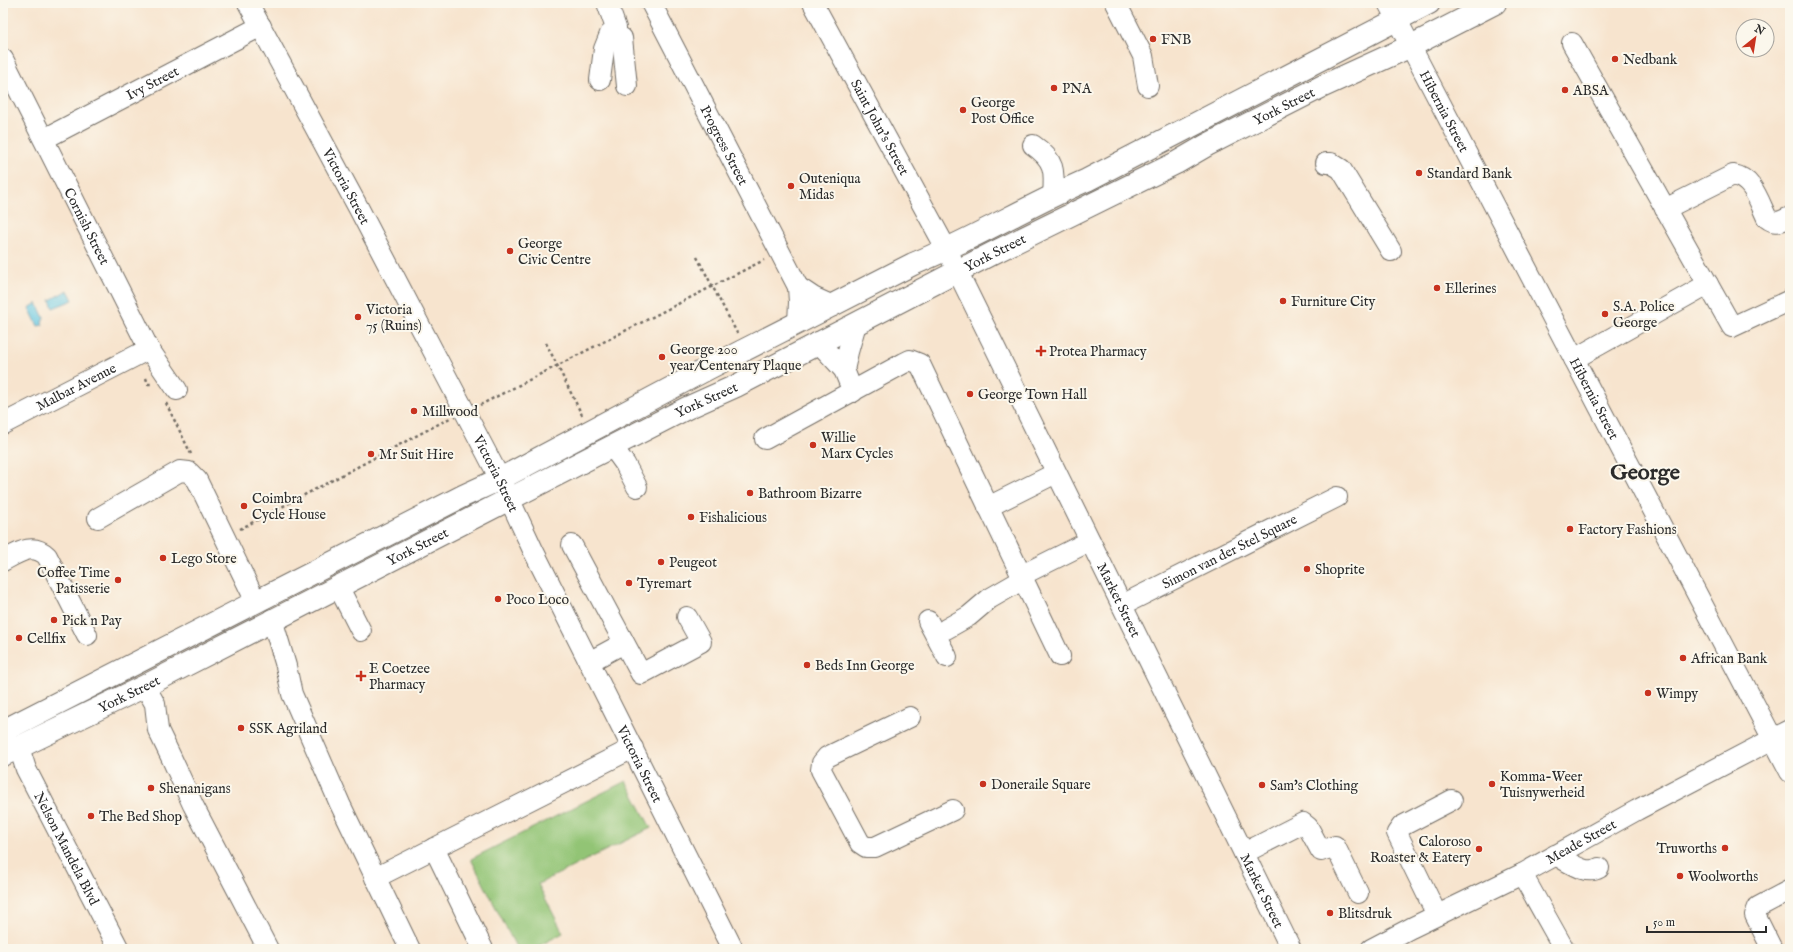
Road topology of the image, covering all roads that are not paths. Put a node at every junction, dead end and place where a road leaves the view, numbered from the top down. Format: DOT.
graph roads {
  1 [pos="248,3"];
  2 [pos="607,3"];
  3 [pos="650,3"];
  4 [pos="813,3"];
  5 [pos="1116,3"];
  6 [pos="1429,3"];
  7 [pos="1495,3"];
  8 [pos="1392,11"];
  9 [pos="261,26"];
  10 [pos="616,33"];
  11 [pos="1572,43"];
  12 [pos="1411,46"];
  13 [pos="3,59"];
  14 [pos="600,80"];
  15 [pos="627,86"];
  16 [pos="1148,86"];
  17 [pos="44,139"];
  18 [pos="1033,145"];
  19 [pos="1326,163"];
  20 [pos="1053,195"];
  21 [pos="1665,209"];
  22 [pos="1790,217"];
  23 [pos="947,250"];
  24 [pos="1391,251"];
  25 [pos="957,272"];
  26 [pos="1708,284"];
  27 [pos="798,287"];
  28 [pos="1790,300"];
  29 [pos="833,306"];
  30 [pos="798,323"];
  31 [pos="856,324"];
  32 [pos="818,342"];
  33 [pos="149,349"];
  34 [pos="1574,359"];
  35 [pos="844,370"];
  36 [pos="853,392"];
  37 [pos="170,395"];
  38 [pos="6,416"];
  39 [pos="765,439"];
  40 [pos="612,446"];
  41 [pos="1056,473"];
  42 [pos="500,479"];
  43 [pos="637,487"];
  44 [pos="1337,497"];
  45 [pos="508,499"];
  46 [pos="988,507"];
  47 [pos="98,518"];
  48 [pos="1090,541"];
  49 [pos="572,545"];
  50 [pos="3,561"];
  51 [pos="1021,578"];
  52 [pos="338,586"];
  53 [pos="256,602"];
  54 [pos="1122,605"];
  55 [pos="687,617"];
  56 [pos="272,619"];
  57 [pos="928,621"];
  58 [pos="946,629"];
  59 [pos="361,631"];
  60 [pos="87,635"];
  61 [pos="624,642"];
  62 [pos="1060,656"];
  63 [pos="947,657"];
  64 [pos="589,662"];
  65 [pos="145,686"];
  66 [pos="910,717"];
  67 [pos="3,731"];
  68 [pos="1781,735"];
  69 [pos="633,748"];
  70 [pos="8,749"];
  71 [pos="1790,772"];
  72 [pos="1452,800"];
  73 [pos="953,810"];
  74 [pos="434,848"];
  75 [pos="1244,853"];
  76 [pos="1555,855"];
  77 [pos="1599,868"];
  78 [pos="1522,874"];
  79 [pos="375,878"];
  80 [pos="1790,890"];
  81 [pos="1358,893"];
  82 [pos="1437,915"];
  83 [pos="119,949"];
  84 [pos="268,949"];
  85 [pos="410,949"];
  86 [pos="483,949"];
  87 [pos="733,949"];
  88 [pos="1291,949"];
  89 [pos="1371,949"];
  90 [pos="1564,949"];
  91 [pos="1772,949"];
  1 -- 9 [label="street, Victoria Street"];
  2 -- 10 [label="street"];
  3 -- 27 [label="street, Progress Street"];
  4 -- 23 [label="street, Saint John's Street"];
  5 -- 16 [label="street"];
  6 -- 8 [label="main road, York Street"];
  7 -- 12 [label="main road, York Street"];
  8 -- 12 [label="street, Hibernia Street"];
  8 -- 20 [label="main road, York Street"];
  9 -- 17 [label="street, Ivy Street"];
  9 -- 42 [label="street, Victoria Street"];
  10 -- 14 [label="street"];
  10 -- 15 [label="street"];
  11 -- 21 [label="street"];
  12 -- 25 [label="main road, York Street"];
  12 -- 34 [label="street, Hibernia Street"];
  13 -- 17 [label="street, Cornish Street"];
  17 -- 33 [label="street, Cornish Street"];
  18 -- 20 [label="street"];
  19 -- 24 [label="street"];
  20 -- 23 [label="main road, York Street"];
  21 -- 22 [label="street"];
  21 -- 26 [label="street"];
  23 -- 25 [label="street, Market Street"];
  23 -- 29 [label="main road, York Street"];
  25 -- 31 [label="main road, York Street"];
  25 -- 41 [label="street, Market Street"];
  26 -- 28 [label="street"];
  26 -- 34 [label="street"];
  27 -- 29 [label="street, Progress Street"];
  27 -- 30 [label="street, Progress Street"];
  29 -- 30 [label="main road, York Street"];
  30 -- 42 [label="main road, York Street"];
  31 -- 32 [label="main road, York Street"];
  31 -- 35 [label="street"];
  32 -- 35 [label="street"];
  32 -- 40 [label="main road, York Street"];
  33 -- 37 [label="street, Cornish Street"];
  33 -- 38 [label="street, Malbar Avenue"];
  34 -- 68 [label="street, Hibernia Street"];
  35 -- 36 [label="street"];
  36 -- 39 [label="street"];
  36 -- 46 [label="street"];
  40 -- 43 [label="street"];
  40 -- 45 [label="main road, York Street"];
  41 -- 46 [label="street"];
  41 -- 48 [label="street, Market Street"];
  42 -- 45 [label="street, Victoria Street"];
  42 -- 53 [label="main road, York Street"];
  44 -- 54 [label="street, Simon van der Stel Square"];
  45 -- 52 [label="main road, York Street"];
  45 -- 64 [label="street, Victoria Street"];
  46 -- 51 [label="street"];
  47 -- 53 [label="street"];
  48 -- 51 [label="street"];
  48 -- 54 [label="street, Market Street"];
  49 -- 61 [label="street"];
  50 -- 60 [label="street"];
  51 -- 58 [label="street"];
  51 -- 62 [label="street"];
  52 -- 56 [label="main road, York Street"];
  52 -- 59 [label="street"];
  53 -- 67 [label="main road, York Street"];
  54 -- 75 [label="street, Market Street"];
  55 -- 61 [label="street"];
  56 -- 65 [label="main road, York Street"];
  56 -- 79 [label="street"];
  57 -- 63 [label="street"];
  61 -- 64 [label="street"];
  64 -- 69 [label="street, Victoria Street"];
  65 -- 70 [label="main road, York Street"];
  65 -- 84 [label="street"];
  66 -- 73 [label="street"];
  68 -- 71 [label="street, Hibernia Street"];
  68 -- 76 [label="street, Meade Street"];
  69 -- 74 [label="street"];
  69 -- 87 [label="street, Victoria Street"];
  70 -- 83 [label="street, Nelson Mandela Blvd"];
  72 -- 82 [label="street"];
  74 -- 79 [label="street"];
  74 -- 86 [label="street"];
  75 -- 81 [label="street"];
  75 -- 88 [label="street, Market Street"];
  76 -- 77 [label="street"];
  76 -- 78 [label="street, Meade Street"];
  78 -- 82 [label="street, Meade Street"];
  78 -- 90 [label="street"];
  79 -- 85 [label="street"];
  80 -- 91 [label="street"];
  82 -- 89 [label="street, Meade Street"];
}
